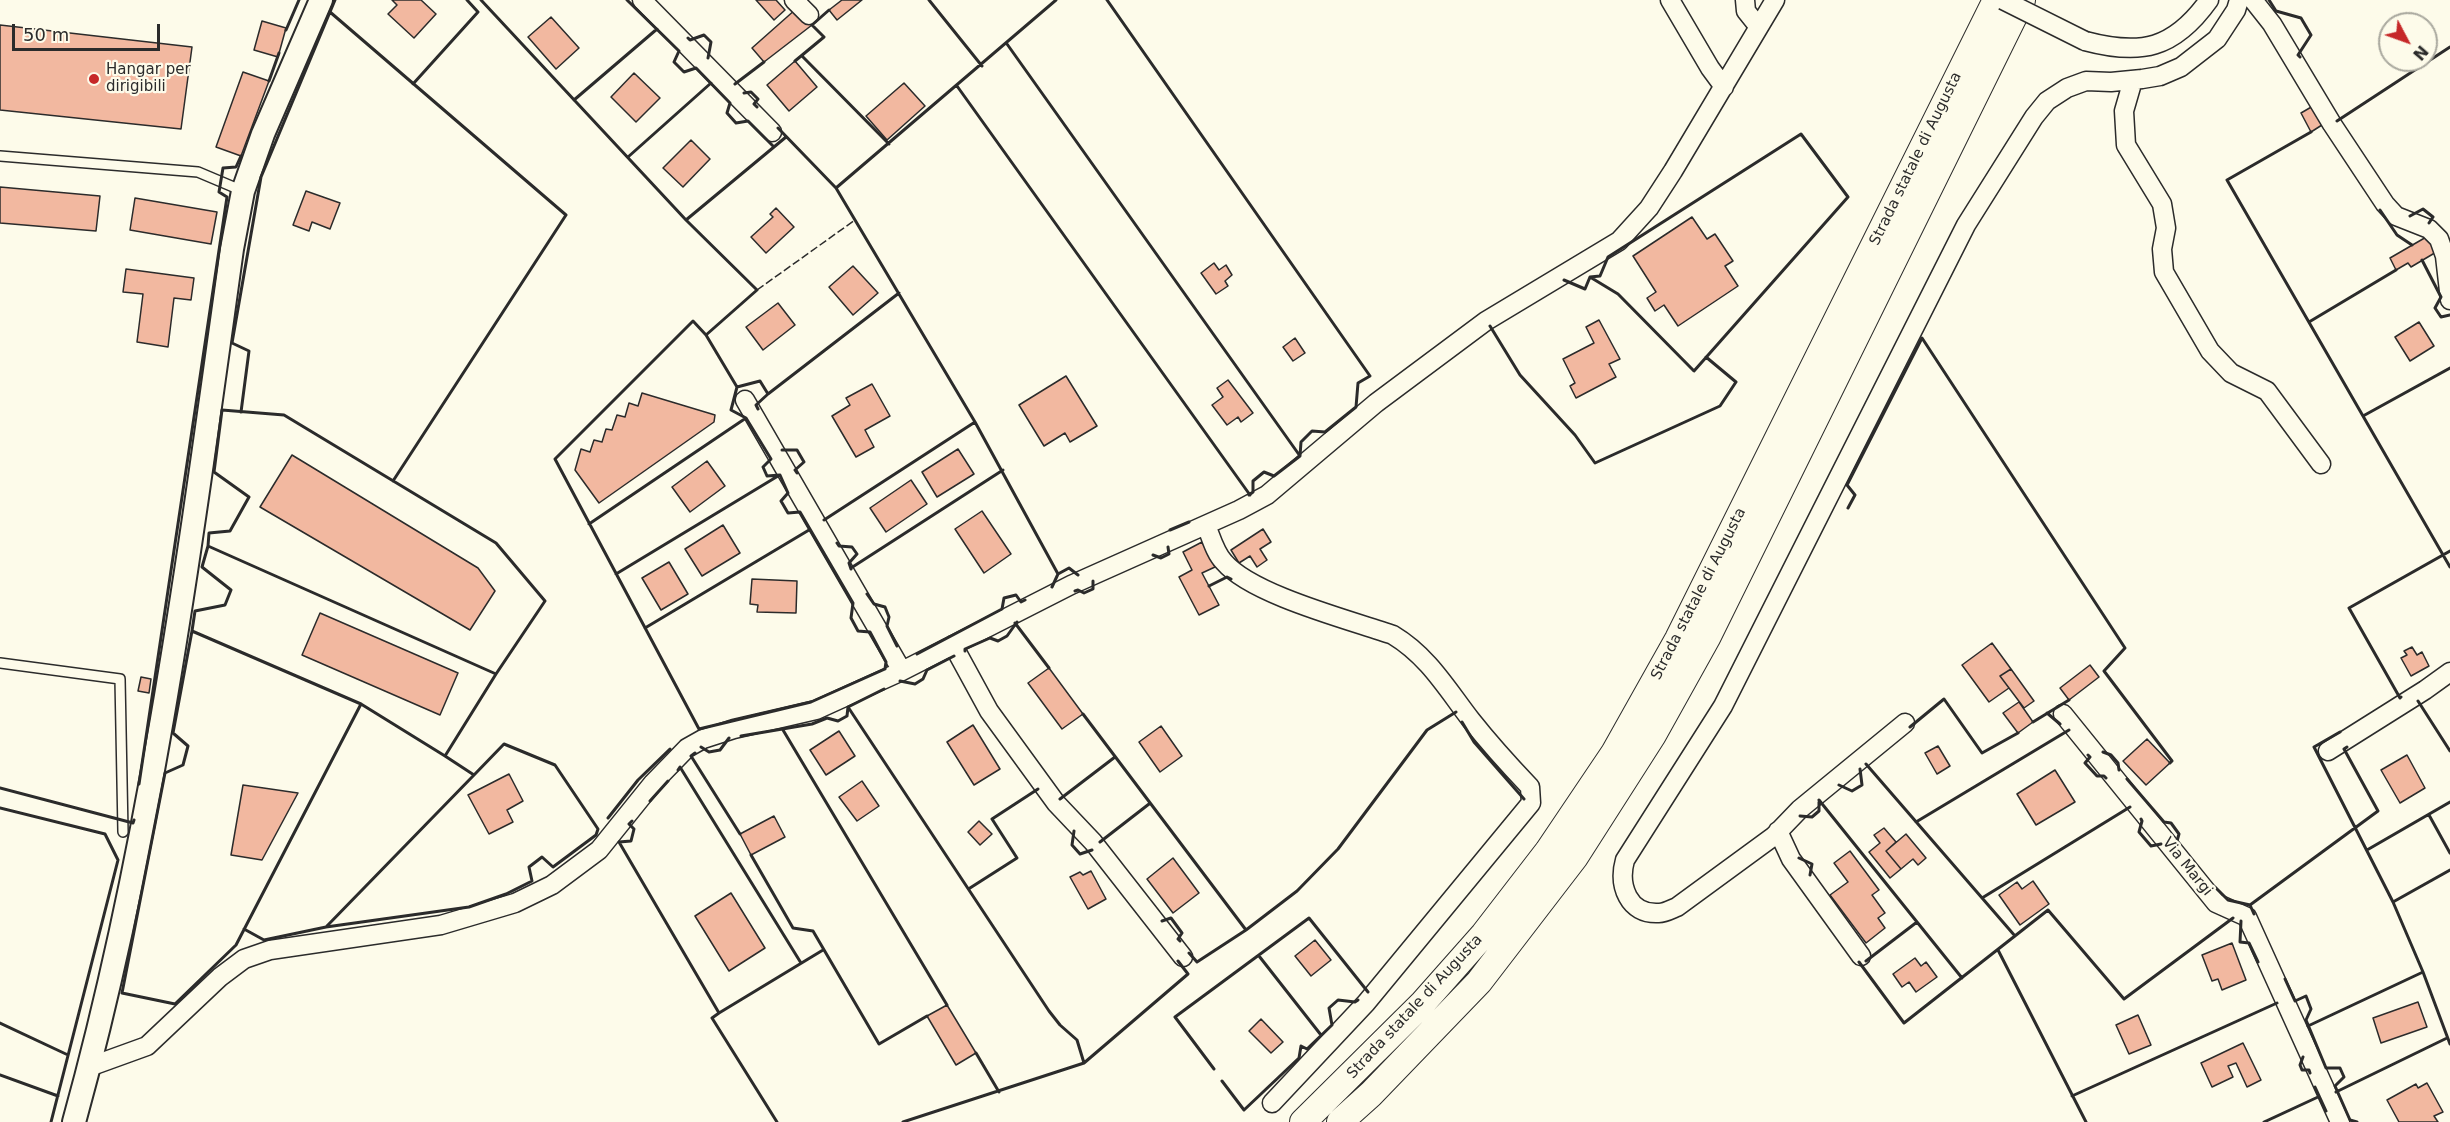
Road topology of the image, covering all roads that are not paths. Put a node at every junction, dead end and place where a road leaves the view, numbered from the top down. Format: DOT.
graph roads {
  1 [pos="321,0"];
  2 [pos="642,0"];
  3 [pos="794,0"];
  4 [pos="1670,0"];
  5 [pos="1745,0"];
  6 [pos="1775,0"];
  7 [pos="1996,0"];
  8 [pos="2003,0"];
  9 [pos="2022,0"];
  10 [pos="2209,0"];
  11 [pos="2239,0"];
  12 [pos="2253,0"];
  13 [pos="809,15"];
  14 [pos="1758,26"];
  15 [pos="2133,80"];
  16 [pos="1724,87"];
  17 [pos="772,132"];
  18 [pos="0,156"];
  19 [pos="243,191"];
  20 [pos="2450,300"];
  21 [pos="745,400"];
  22 [pos="2321,464"];
  23 [pos="1206,525"];
  24 [pos="953,645"];
  25 [pos="0,663"];
  26 [pos="902,671"];
  27 [pos="2450,672"];
  28 [pos="2063,714"];
  29 [pos="1905,723"];
  30 [pos="2328,751"];
  31 [pos="1779,831"];
  32 [pos="125,832"];
  33 [pos="1861,956"];
  34 [pos="1183,957"];
  35 [pos="89,1067"];
  36 [pos="1272,1103"];
  37 [pos="74,1122"];
  38 [pos="1304,1122"];
  39 [pos="1340,1122"];
  40 [pos="2340,1122"];
  1 -- 19 [label="street"];
  2 -- 17 [label="street"];
  3 -- 13 [label="street"];
  4 -- 16 [label="street"];
  5 -- 14 [label="street"];
  6 -- 14 [label="street"];
  7 -- 38 [label="main road, Strada statale di Augusta"];
  8 -- 10 [label="street, bridge"];
  9 -- 39 [label="main road, Strada statale di Augusta"];
  11 -- 15 [label="street"];
  12 -- 20 [label="street"];
  14 -- 16 [label="street"];
  15 -- 22 [label="street"];
  15 -- 31 [label="street"];
  16 -- 23 [label="street"];
  18 -- 19 [label="lane"];
  19 -- 32 [label="street"];
  21 -- 26 [label="street"];
  23 -- 24 [label="street"];
  23 -- 36 [label="street"];
  24 -- 26 [label="street"];
  24 -- 34 [label="street"];
  25 -- 32 [label="lane"];
  26 -- 35 [label="street"];
  27 -- 30 [label="street"];
  28 -- 40 [label="street, Via Margi"];
  29 -- 31 [label="street"];
  31 -- 33 [label="street"];
  32 -- 35 [label="street"];
  35 -- 37 [label="street"];
}
